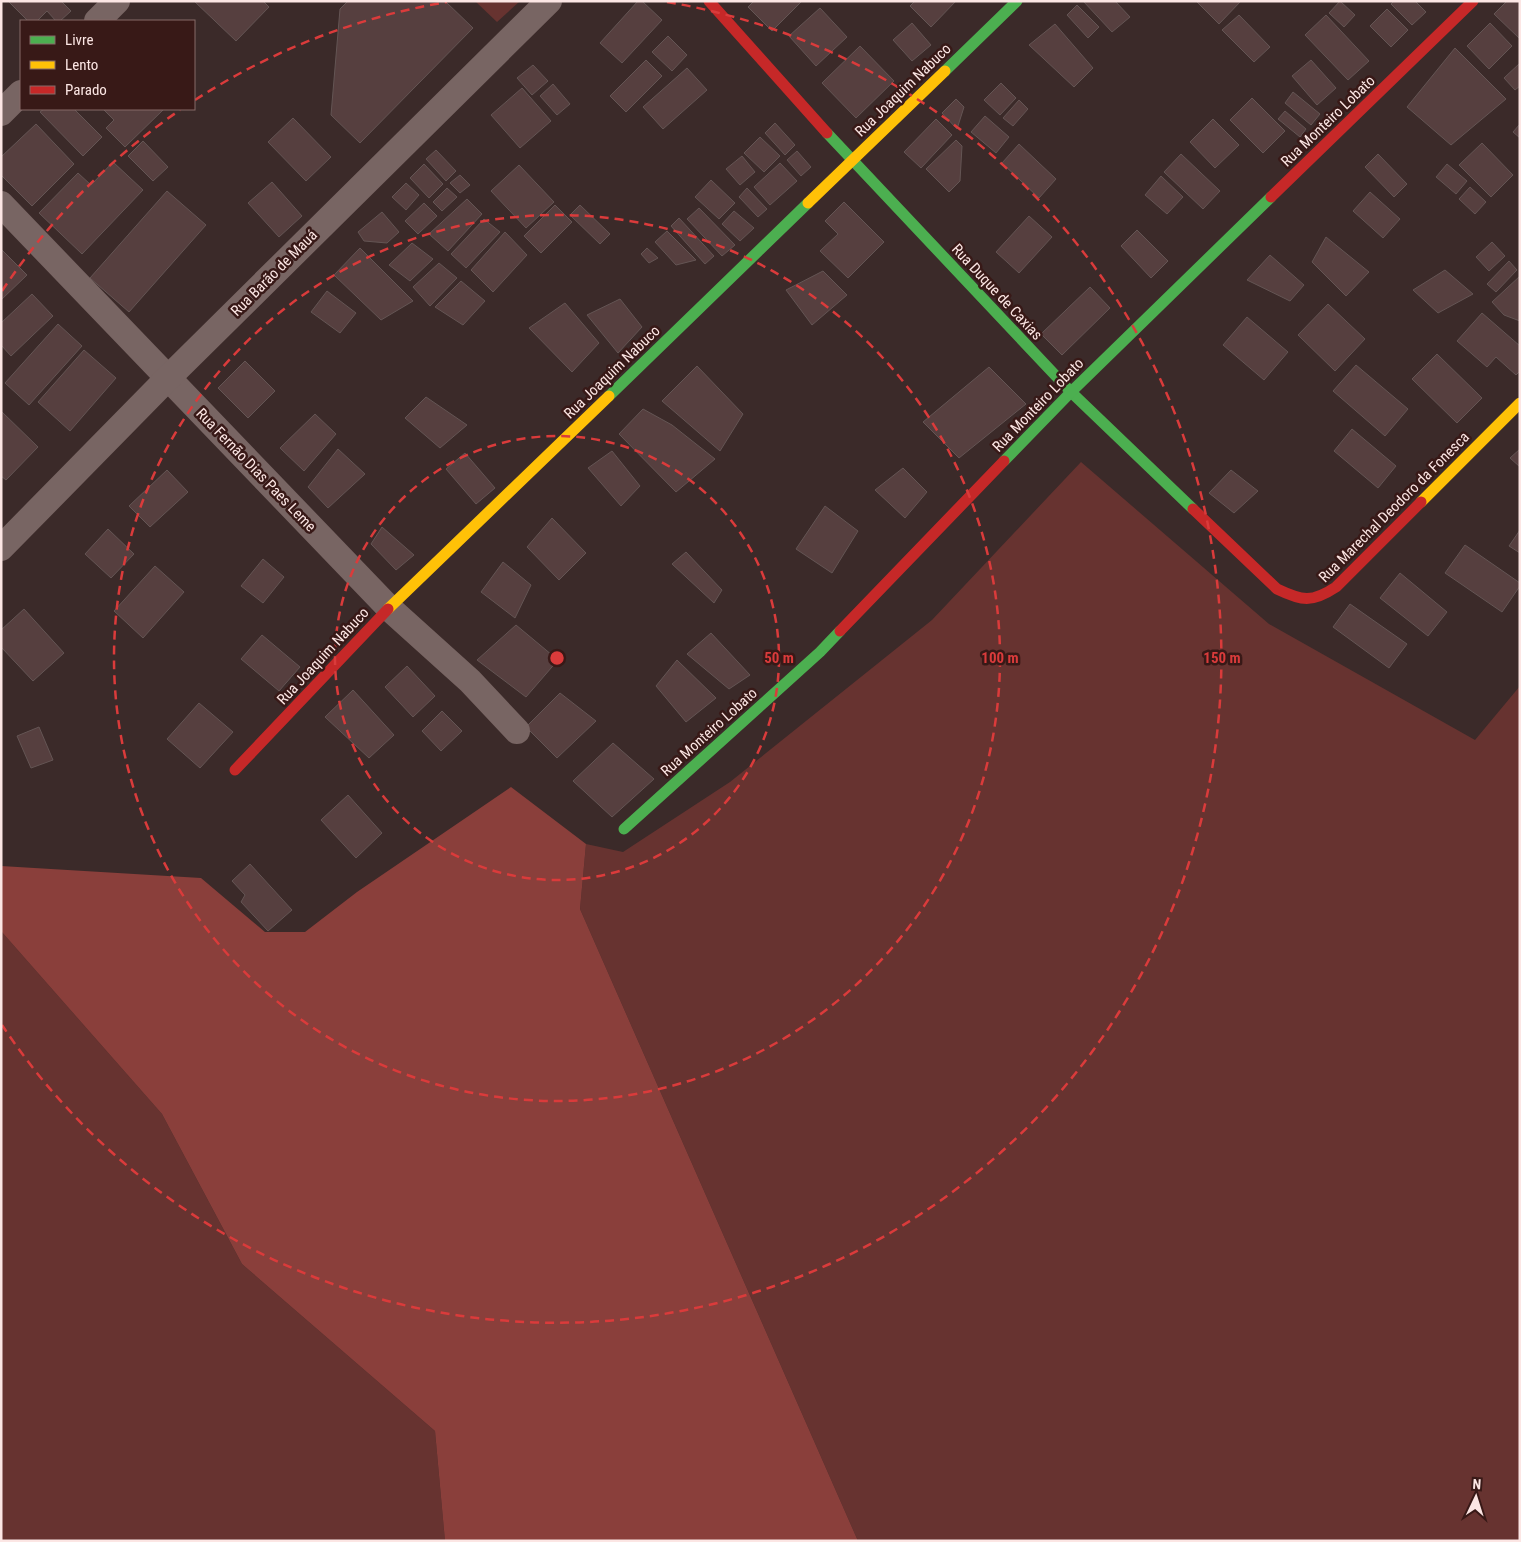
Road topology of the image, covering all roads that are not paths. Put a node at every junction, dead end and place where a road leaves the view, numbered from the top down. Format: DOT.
graph roads {
  1 [pos="117,1"];
  2 [pos="548,1"];
  3 [pos="709,1"];
  4 [pos="1017,1"];
  5 [pos="1473,1"];
  6 [pos="97,20"];
  7 [pos="20,94"];
  8 [pos="1,113"];
  9 [pos="852,160"];
  10 [pos="1,204"];
  11 [pos="168,378"];
  12 [pos="1071,392"];
  13 [pos="1520,403"];
  14 [pos="1,548"];
  15 [pos="1277,589"];
  16 [pos="389,608"];
  17 [pos="517,731"];
  18 [pos="235,770"];
  19 [pos="624,829"];
  1 -- 6 [label="street"];
  2 -- 11 [label="street, Rua Barão de Mauá"];
  3 -- 9 [label="street, Rua Duque de Caxias"];
  4 -- 9 [label="street, Rua Joaquim Nabuco"];
  5 -- 12 [label="street, Rua Monteiro Lobato"];
  7 -- 8 [label="street"];
  9 -- 12 [label="street, Rua Duque de Caxias"];
  9 -- 16 [label="street, Rua Joaquim Nabuco"];
  10 -- 11 [label="street, Rua Fernão Dias Paes Leme"];
  11 -- 14 [label="street, Rua Barão de Mauá"];
  11 -- 16 [label="street, Rua Fernão Dias Paes Leme"];
  12 -- 15 [label="street, Rua Duque de Caxias"];
  12 -- 19 [label="street, Rua Monteiro Lobato"];
  13 -- 15 [label="street, Rua Marechal Deodoro da Fonesca"];
  16 -- 17 [label="street, Rua Fernão Dias Paes Leme"];
  16 -- 18 [label="street, Rua Joaquim Nabuco"];
}
